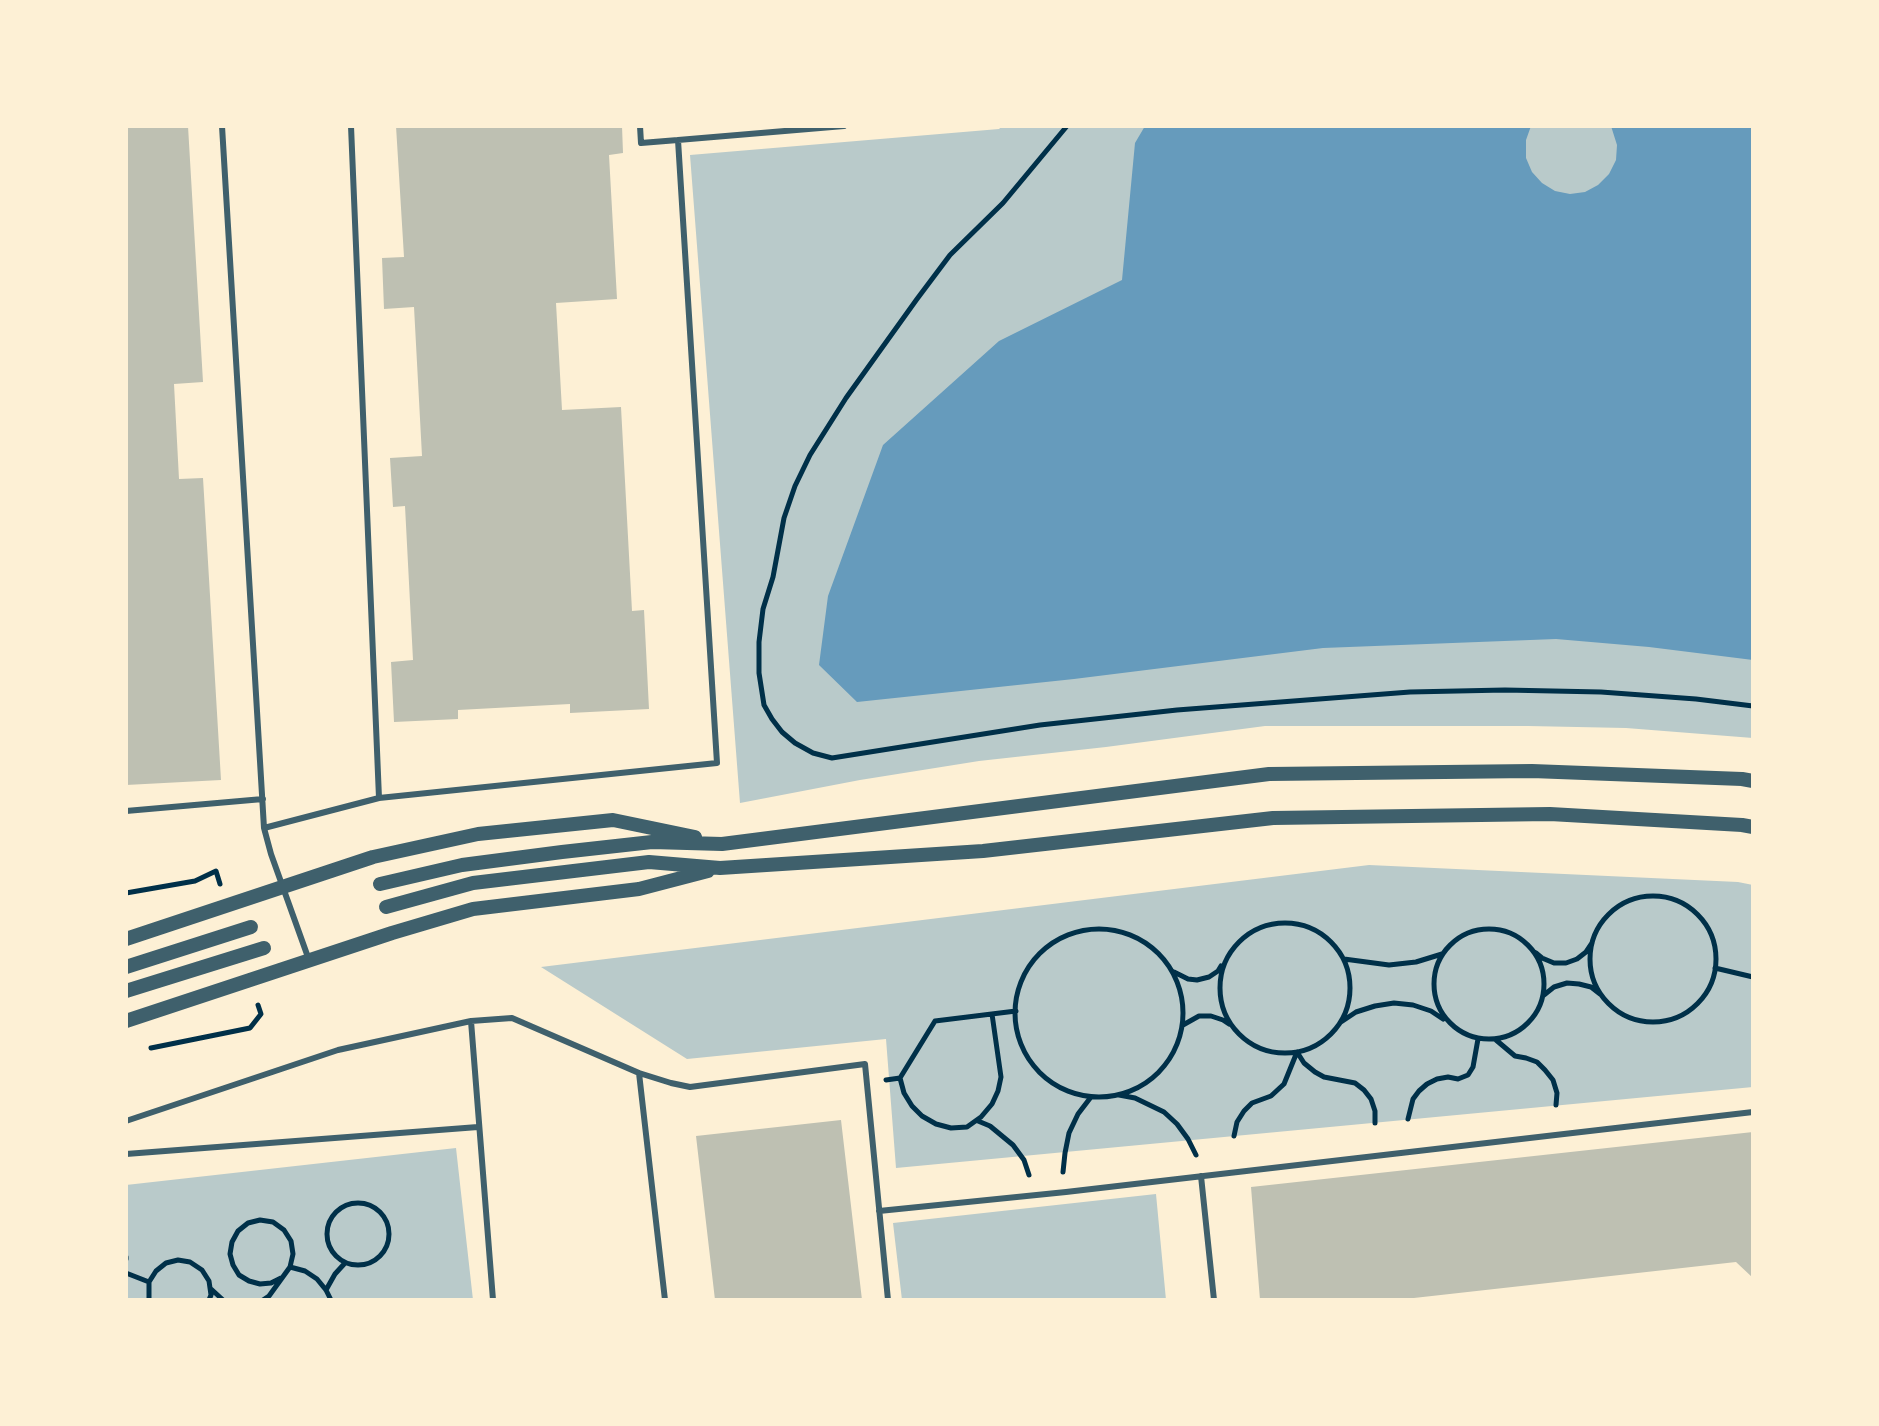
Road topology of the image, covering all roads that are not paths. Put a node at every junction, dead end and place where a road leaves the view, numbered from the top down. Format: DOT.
graph roads {
  1 [pos="222,126"];
  2 [pos="351,126"];
  3 [pos="640,126"];
  4 [pos="844,126"];
  5 [pos="678,140"];
  6 [pos="1753,781"];
  7 [pos="379,798"];
  8 [pos="263,799"];
  9 [pos="126,811"];
  10 [pos="1753,827"];
  11 [pos="264,828"];
  12 [pos="722,844"];
  13 [pos="720,868"];
  14 [pos="380,884"];
  15 [pos="284,888"];
  16 [pos="386,907"];
  17 [pos="251,927"];
  18 [pos="126,939"];
  19 [pos="264,948"];
  20 [pos="309,960"];
  21 [pos="126,967"];
  22 [pos="126,991"];
  23 [pos="126,1021"];
  24 [pos="471,1021"];
  25 [pos="639,1073"];
  26 [pos="1753,1112"];
  27 [pos="126,1121"];
  28 [pos="478,1127"];
  29 [pos="126,1154"];
  30 [pos="1201,1176"];
  31 [pos="879,1211"];
  32 [pos="493,1300"];
  33 [pos="665,1300"];
  34 [pos="888,1300"];
  35 [pos="1214,1300"];
  1 -- 8 [label="lane"];
  2 -- 7 [label="lane"];
  3 -- 5 [label="lane"];
  4 -- 5 [label="lane"];
  5 -- 7 [label="lane"];
  6 -- 12 [label="street"];
  7 -- 11 [label="lane"];
  8 -- 9 [label="lane"];
  8 -- 11 [label="lane"];
  10 -- 13 [label="street"];
  11 -- 15 [label="lane"];
  12 -- 14 [label="street"];
  12 -- 15 [label="street"];
  13 -- 16 [label="street"];
  13 -- 20 [label="street"];
  15 -- 18 [label="street"];
  15 -- 20 [label="lane"];
  17 -- 21 [label="street"];
  19 -- 22 [label="street"];
  20 -- 23 [label="street"];
  24 -- 25 [label="lane"];
  24 -- 27 [label="lane"];
  24 -- 28 [label="lane"];
  25 -- 31 [label="lane"];
  25 -- 33 [label="lane"];
  26 -- 30 [label="lane"];
  28 -- 29 [label="lane"];
  28 -- 32 [label="lane"];
  30 -- 31 [label="lane"];
  30 -- 35 [label="lane"];
  31 -- 34 [label="lane"];
}
